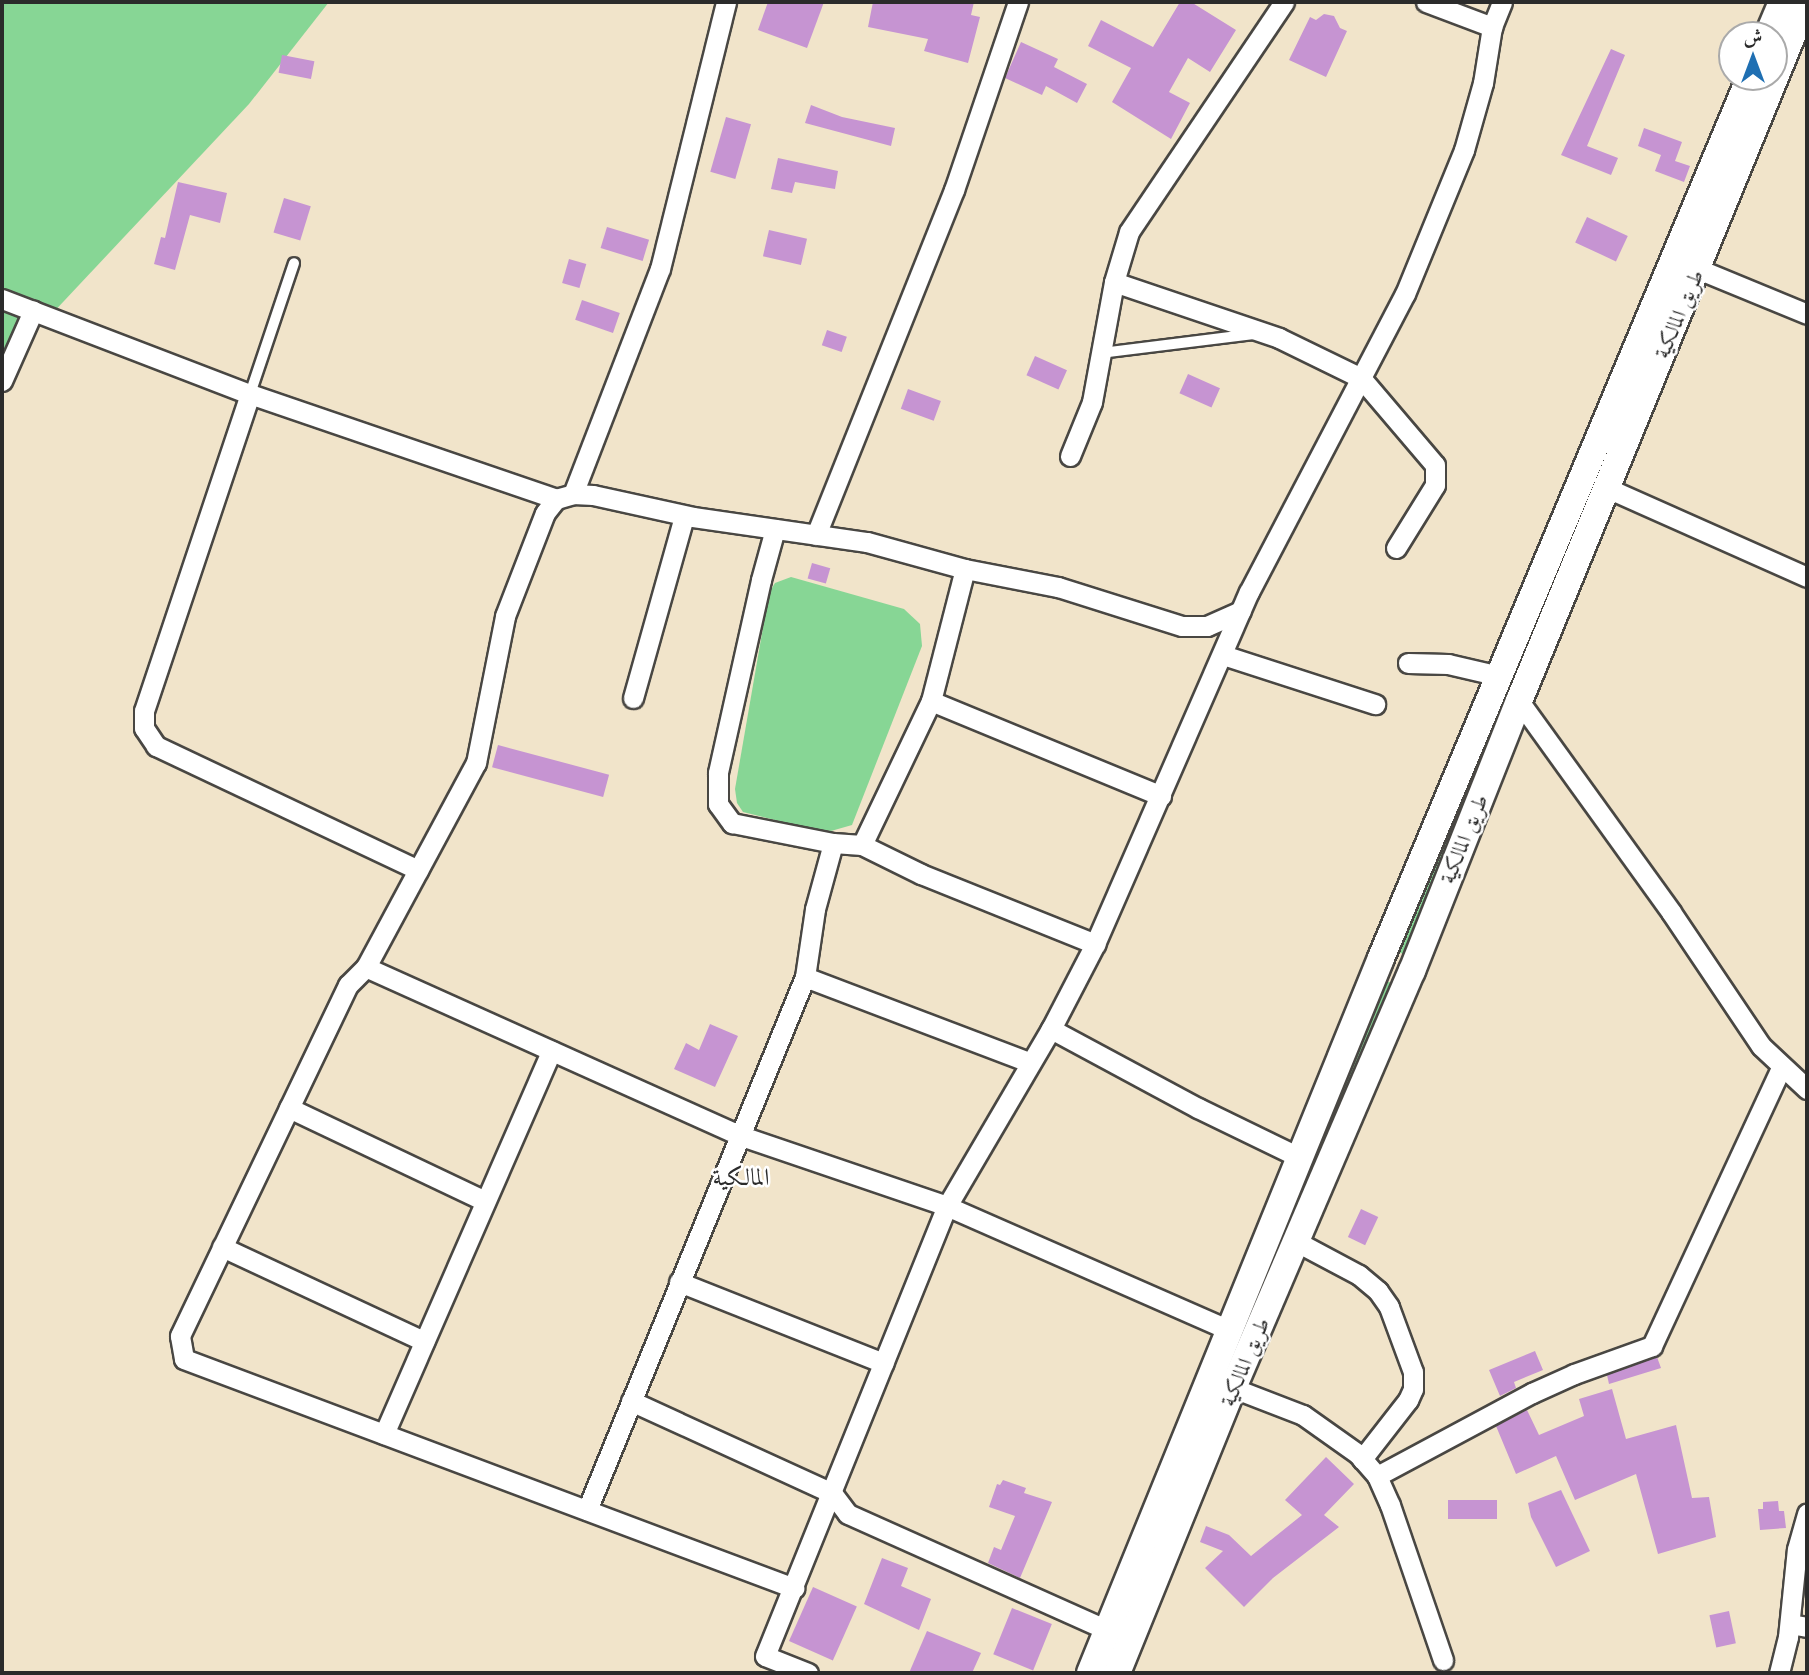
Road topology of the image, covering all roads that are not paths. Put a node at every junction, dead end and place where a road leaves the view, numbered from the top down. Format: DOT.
graph roads {
  1 [pos="726,2"];
  2 [pos="1018,2"];
  3 [pos="1284,2"];
  4 [pos="1429,2"];
  5 [pos="1502,2"];
  6 [pos="1782,2"];
  7 [pos="1806,2"];
  8 [pos="1774,21"];
  9 [pos="1492,27"];
  10 [pos="1788,31"];
  11 [pos="1753,91"];
  12 [pos="294,263"];
  13 [pos="1686,264"];
  14 [pos="1114,282"];
  15 [pos="2,299"];
  16 [pos="33,311"];
  17 [pos="1807,314"];
  18 [pos="1264,332"];
  19 [pos="1101,353"];
  20 [pos="1361,378"];
  21 [pos="2,381"];
  22 [pos="250,394"];
  23 [pos="1612,442"];
  24 [pos="1070,456"];
  25 [pos="1607,488"];
  26 [pos="564,497"];
  27 [pos="684,516"];
  28 [pos="775,529"];
  29 [pos="816,535"];
  30 [pos="1396,548"];
  31 [pos="965,569"];
  32 [pos="1807,577"];
  33 [pos="1241,611"];
  34 [pos="1223,655"];
  35 [pos="1408,663"];
  36 [pos="1500,676"];
  37 [pos="633,698"];
  38 [pos="931,701"];
  39 [pos="1518,701"];
  40 [pos="1376,704"];
  41 [pos="1161,796"];
  42 [pos="833,843"];
  43 [pos="862,845"];
  44 [pos="418,870"];
  45 [pos="1095,944"];
  46 [pos="1381,958"];
  47 [pos="366,967"];
  48 [pos="1412,971"];
  49 [pos="805,977"];
  50 [pos="1051,1028"];
  51 [pos="551,1051"];
  52 [pos="1029,1062"];
  53 [pos="1781,1068"];
  54 [pos="1807,1089"];
  55 [pos="289,1108"];
  56 [pos="739,1135"];
  57 [pos="1301,1158"];
  58 [pos="485,1201"];
  59 [pos="947,1206"];
  60 [pos="1297,1242"];
  61 [pos="222,1247"];
  62 [pos="680,1282"];
  63 [pos="1229,1330"];
  64 [pos="424,1341"];
  65 [pos="884,1363"];
  66 [pos="1233,1388"];
  67 [pos="631,1401"];
  68 [pos="384,1434"];
  69 [pos="1362,1459"];
  70 [pos="1377,1476"];
  71 [pos="832,1493"];
  72 [pos="587,1510"];
  73 [pos="1807,1513"];
  74 [pos="1152,1550"];
  75 [pos="794,1588"];
  76 [pos="1798,1625"];
  77 [pos="1107,1630"];
  78 [pos="1443,1660"];
  79 [pos="808,1673"];
  80 [pos="1090,1673"];
  81 [pos="1117,1673"];
  82 [pos="1779,1673"];
  1 -- 26 [label="street"];
  2 -- 29 [label="street"];
  3 -- 14 [label="street"];
  4 -- 9 [label="street"];
  5 -- 9 [label="street"];
  6 -- 8 [label="main road"];
  7 -- 10 [label="main road, طريق المالكية"];
  9 -- 20 [label="street"];
  11 -- 13 [label="main road, طريق المالكية"];
  12 -- 22 [label="lane"];
  13 -- 17 [label="street"];
  13 -- 23 [label="main road, طريق المالكية"];
  14 -- 18 [label="street"];
  14 -- 19 [label="street"];
  15 -- 16 [label="street"];
  16 -- 21 [label="street"];
  16 -- 22 [label="street"];
  18 -- 19 [label="lane"];
  18 -- 20 [label="street"];
  19 -- 24 [label="street"];
  20 -- 30 [label="street"];
  20 -- 33 [label="street"];
  22 -- 26 [label="street"];
  22 -- 44 [label="street"];
  23 -- 25 [label="main road, طريق المالكية"];
  23 -- 36 [label="main road, طريق المالكية"];
  25 -- 32 [label="street"];
  25 -- 39 [label="main road, طريق المالكية"];
  26 -- 27 [label="street"];
  26 -- 44 [label="street"];
  27 -- 28 [label="street"];
  27 -- 37 [label="street"];
  28 -- 29 [label="street"];
  28 -- 42 [label="street"];
  29 -- 31 [label="street"];
  31 -- 33 [label="street"];
  31 -- 38 [label="street"];
  33 -- 34 [label="street"];
  34 -- 40 [label="street"];
  34 -- 41 [label="street"];
  35 -- 36 [label="street"];
  36 -- 46 [label="main road, طريق المالكية"];
  38 -- 41 [label="street"];
  38 -- 43 [label="street"];
  39 -- 48 [label="main road, طريق المالكية"];
  39 -- 53 [label="street"];
  41 -- 45 [label="street"];
  42 -- 43 [label="street"];
  42 -- 49 [label="street"];
  43 -- 45 [label="street"];
  44 -- 47 [label="street"];
  45 -- 50 [label="street"];
  46 -- 48 [label="main road"];
  46 -- 57 [label="main road, طريق المالكية"];
  47 -- 51 [label="street"];
  47 -- 55 [label="street"];
  48 -- 60 [label="main road, طريق المالكية"];
  49 -- 52 [label="street"];
  49 -- 56 [label="street"];
  50 -- 52 [label="street"];
  50 -- 57 [label="street"];
  51 -- 56 [label="street"];
  51 -- 58 [label="street"];
  52 -- 59 [label="street"];
  53 -- 54 [label="street"];
  53 -- 70 [label="street"];
  55 -- 58 [label="street"];
  55 -- 61 [label="street"];
  56 -- 59 [label="street"];
  56 -- 62 [label="street"];
  57 -- 63 [label="main road, طريق المالكية"];
  58 -- 64 [label="street"];
  59 -- 63 [label="street"];
  59 -- 65 [label="street"];
  60 -- 66 [label="main road, طريق المالكية"];
  60 -- 69 [label="street"];
  61 -- 64 [label="street"];
  61 -- 68 [label="street"];
  62 -- 65 [label="street"];
  62 -- 67 [label="street"];
  63 -- 74 [label="main road, طريق المالكية"];
  64 -- 68 [label="street"];
  65 -- 71 [label="street"];
  66 -- 69 [label="street"];
  66 -- 74 [label="main road, طريق المالكية"];
  67 -- 71 [label="street"];
  67 -- 72 [label="street"];
  68 -- 72 [label="street"];
  69 -- 70 [label="street"];
  70 -- 78 [label="street"];
  71 -- 75 [label="street"];
  71 -- 77 [label="street"];
  72 -- 75 [label="street"];
  73 -- 76 [label="street"];
  74 -- 77 [label="main road, طريق المالكية"];
  74 -- 81 [label="main road, طريق المالكية"];
  75 -- 79 [label="street"];
  76 -- 82 [label="street"];
  77 -- 80 [label="main road, طريق المالكية"];
}
